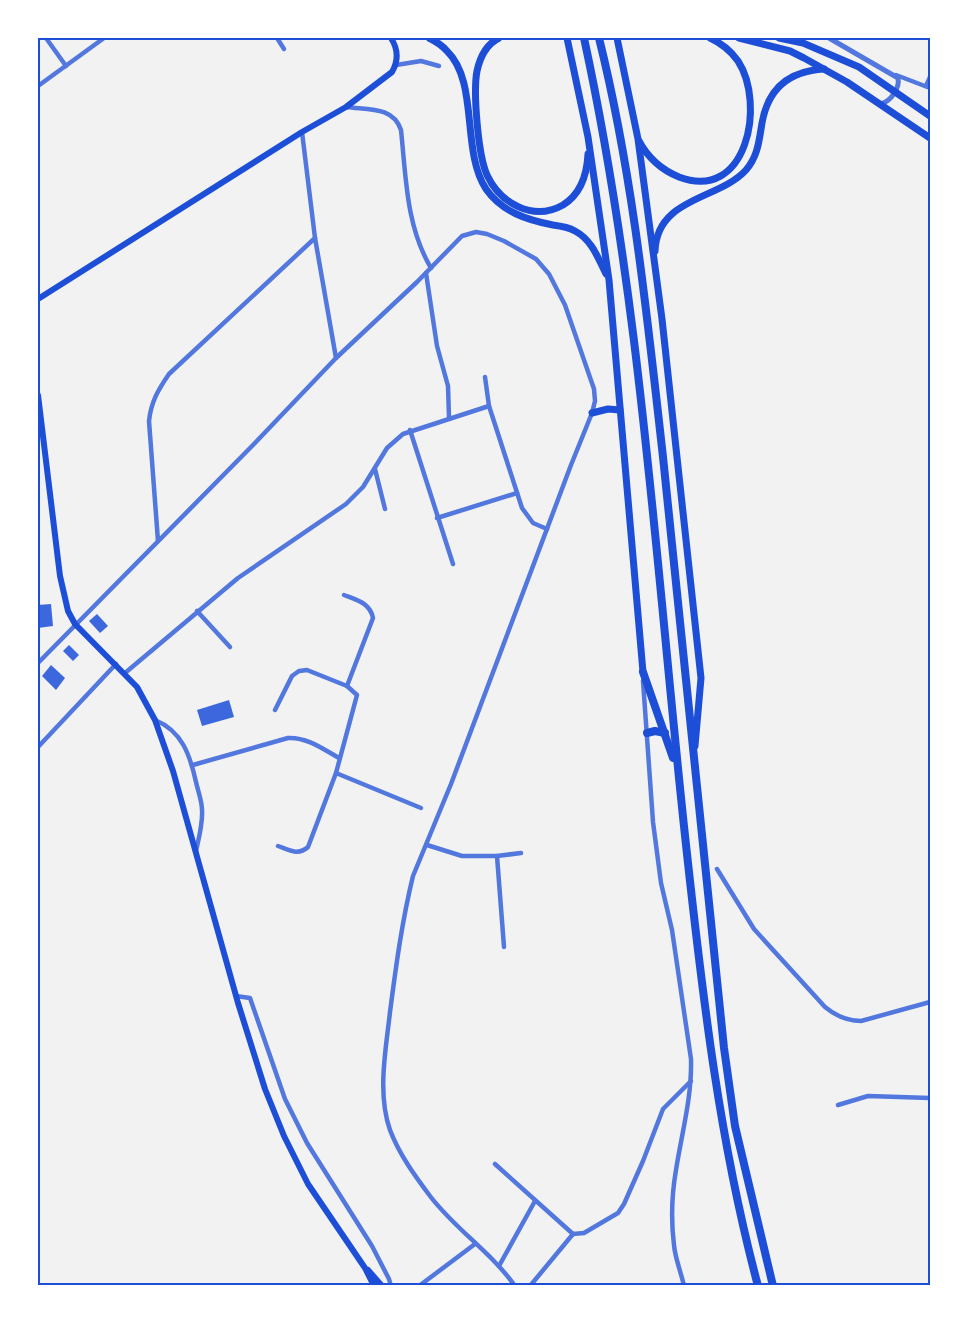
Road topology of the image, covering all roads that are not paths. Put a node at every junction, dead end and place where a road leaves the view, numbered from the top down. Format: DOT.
graph roads {
  1 [pos="46,38"];
  2 [pos="103,38"];
  3 [pos="277,38"];
  4 [pos="391,38"];
  5 [pos="429,38"];
  6 [pos="499,38"];
  7 [pos="567,38"];
  8 [pos="584,38"];
  9 [pos="599,38"];
  10 [pos="617,38"];
  11 [pos="710,38"];
  12 [pos="739,38"];
  13 [pos="779,38"];
  14 [pos="829,38"];
  15 [pos="284,49"];
  16 [pos="396,65"];
  17 [pos="66,66"];
  18 [pos="439,66"];
  19 [pos="824,69"];
  20 [pos="896,75"];
  21 [pos="930,77"];
  22 [pos="38,86"];
  23 [pos="928,87"];
  24 [pos="895,91"];
  25 [pos="881,104"];
  26 [pos="345,107"];
  27 [pos="930,116"];
  28 [pos="302,132"];
  29 [pos="588,137"];
  30 [pos="930,138"];
  31 [pos="638,139"];
  32 [pos="315,238"];
  33 [pos="431,268"];
  34 [pos="655,268"];
  35 [pos="426,273"];
  36 [pos="609,280"];
  37 [pos="38,299"];
  38 [pos="336,358"];
  39 [pos="485,377"];
  40 [pos="38,395"];
  41 [pos="489,406"];
  42 [pos="620,410"];
  43 [pos="592,413"];
  44 [pos="450,417"];
  45 [pos="410,430"];
  46 [pos="375,470"];
  47 [pos="516,493"];
  48 [pos="386,509"];
  49 [pos="437,518"];
  50 [pos="547,529"];
  51 [pos="158,541"];
  52 [pos="453,564"];
  53 [pos="345,595"];
  54 [pos="197,611"];
  55 [pos="75,624"];
  56 [pos="230,647"];
  57 [pos="38,663"];
  58 [pos="116,664"];
  59 [pos="643,672"];
  60 [pos="125,673"];
  61 [pos="347,686"];
  62 [pos="275,710"];
  63 [pos="155,720"];
  64 [pos="647,733"];
  65 [pos="664,734"];
  66 [pos="38,747"];
  67 [pos="339,758"];
  68 [pos="693,764"];
  69 [pos="193,765"];
  70 [pos="678,772"];
  71 [pos="336,773"];
  72 [pos="421,808"];
  73 [pos="427,845"];
  74 [pos="278,846"];
  75 [pos="195,853"];
  76 [pos="520,853"];
  77 [pos="497,856"];
  78 [pos="717,869"];
  79 [pos="504,947"];
  80 [pos="236,996"];
  81 [pos="930,1002"];
  82 [pos="692,1080"];
  83 [pos="930,1098"];
  84 [pos="838,1105"];
  85 [pos="495,1164"];
  86 [pos="535,1201"];
  87 [pos="573,1234"];
  88 [pos="475,1244"];
  89 [pos="500,1266"];
  90 [pos="365,1268"];
  91 [pos="374,1286"];
  92 [pos="382,1286"];
  93 [pos="391,1286"];
  94 [pos="419,1286"];
  95 [pos="515,1286"];
  96 [pos="530,1286"];
  97 [pos="684,1286"];
  98 [pos="758,1286"];
  99 [pos="773,1286"];
  1 -- 17 [label="street"];
  2 -- 17 [label="street"];
  3 -- 15 [label="street"];
  4 -- 16 [label="main road"];
  5 -- 36 [label="main road"];
  6 -- 29 [label="main road"];
  7 -- 29 [label="main road"];
  8 -- 70 [label="highway"];
  9 -- 68 [label="highway"];
  10 -- 31 [label="main road"];
  11 -- 31 [label="main road"];
  12 -- 19 [label="main road"];
  13 -- 24 [label="main road"];
  14 -- 20 [label="street"];
  16 -- 18 [label="street"];
  16 -- 26 [label="main road"];
  17 -- 22 [label="street"];
  19 -- 25 [label="main road"];
  19 -- 34 [label="main road"];
  20 -- 23 [label="street"];
  20 -- 24 [label="street"];
  21 -- 23 [label="street"];
  24 -- 25 [label="street"];
  24 -- 27 [label="main road"];
  25 -- 30 [label="main road"];
  26 -- 28 [label="main road"];
  26 -- 33 [label="street"];
  28 -- 32 [label="street"];
  28 -- 37 [label="main road"];
  29 -- 36 [label="main road"];
  31 -- 34 [label="main road"];
  32 -- 38 [label="street"];
  32 -- 51 [label="street"];
  33 -- 35 [label="street"];
  33 -- 43 [label="street"];
  34 -- 68 [label="main road"];
  35 -- 38 [label="street"];
  35 -- 44 [label="street"];
  36 -- 42 [label="main road"];
  38 -- 51 [label="street"];
  39 -- 41 [label="street"];
  40 -- 55 [label="main road"];
  41 -- 44 [label="street"];
  41 -- 47 [label="street"];
  42 -- 43 [label="main road"];
  42 -- 59 [label="main road"];
  43 -- 50 [label="street"];
  44 -- 45 [label="street"];
  45 -- 46 [label="street"];
  45 -- 49 [label="street"];
  46 -- 48 [label="street"];
  46 -- 54 [label="street"];
  47 -- 49 [label="street"];
  47 -- 50 [label="street"];
  49 -- 52 [label="street"];
  50 -- 73 [label="street"];
  51 -- 55 [label="street"];
  53 -- 61 [label="street"];
  54 -- 56 [label="street"];
  54 -- 60 [label="street"];
  55 -- 57 [label="street"];
  55 -- 58 [label="main road"];
  58 -- 60 [label="main road"];
  58 -- 66 [label="street"];
  59 -- 64 [label="street"];
  59 -- 65 [label="highway"];
  60 -- 63 [label="main road"];
  61 -- 62 [label="street"];
  61 -- 67 [label="street"];
  63 -- 69 [label="street"];
  63 -- 75 [label="main road"];
  64 -- 65 [label="highway"];
  64 -- 82 [label="street"];
  65 -- 70 [label="highway"];
  67 -- 69 [label="street"];
  67 -- 71 [label="street"];
  68 -- 99 [label="highway"];
  69 -- 75 [label="street"];
  70 -- 98 [label="highway"];
  71 -- 72 [label="street"];
  71 -- 74 [label="street"];
  73 -- 77 [label="street"];
  73 -- 88 [label="street"];
  75 -- 80 [label="main road"];
  76 -- 77 [label="street"];
  77 -- 79 [label="street"];
  78 -- 81 [label="street"];
  80 -- 90 [label="main road"];
  80 -- 93 [label="street"];
  82 -- 87 [label="street"];
  82 -- 97 [label="street"];
  83 -- 84 [label="street"];
  85 -- 86 [label="street"];
  86 -- 87 [label="street"];
  86 -- 89 [label="street"];
  87 -- 96 [label="street"];
  88 -- 89 [label="street"];
  88 -- 94 [label="street"];
  89 -- 95 [label="street"];
  90 -- 91 [label="main road"];
  90 -- 92 [label="main road"];
}
